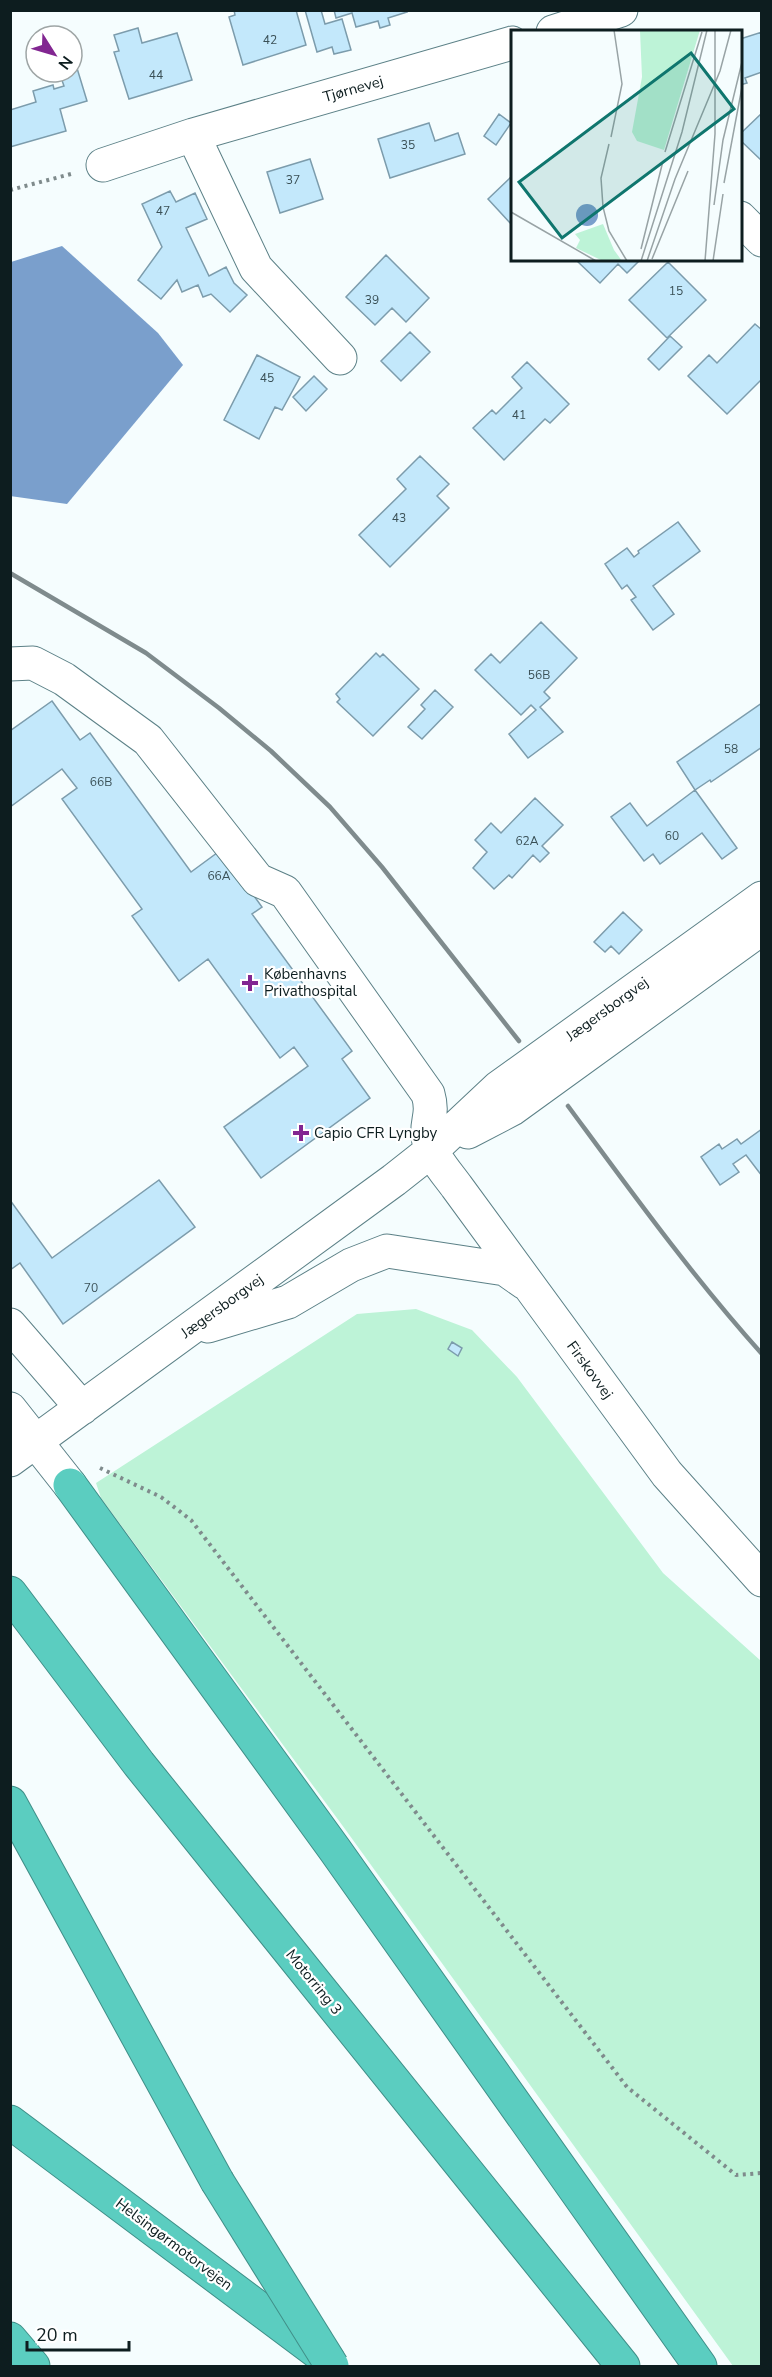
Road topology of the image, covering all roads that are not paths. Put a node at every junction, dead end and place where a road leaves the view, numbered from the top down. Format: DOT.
graph roads {
  1 [pos="621,10"];
  2 [pos="562,30"];
  3 [pos="511,44"];
  4 [pos="193,135"];
  5 [pos="103,165"];
  6 [pos="742,219"];
  7 [pos="762,240"];
  8 [pos="340,358"];
  9 [pos="10,664"];
  10 [pos="758,915"];
  11 [pos="432,1150"];
  12 [pos="529,1287"];
  13 [pos="10,1325"];
  14 [pos="187,1332"];
  15 [pos="10,1408"];
  16 [pos="82,1408"];
  17 [pos="23,1450"];
  18 [pos="70,1485"];
  19 [pos="762,1580"];
  20 [pos="10,1593"];
  21 [pos="10,1803"];
  22 [pos="10,2122"];
  23 [pos="10,2339"];
  24 [pos="33,2367"];
  25 [pos="335,2367"];
  26 [pos="623,2367"];
  27 [pos="700,2367"];
  1 -- 2 [label="street"];
  3 -- 4 [label="street, Tjørnevej"];
  4 -- 5 [label="street, Tjørnevej"];
  4 -- 8 [label="street"];
  6 -- 7 [label="street"];
  9 -- 11 [label="street"];
  10 -- 11 [label="street, Jægersborgvej"];
  11 -- 12 [label="street, Firskovvej"];
  11 -- 14 [label="street, Jægersborgvej"];
  12 -- 14 [label="street"];
  12 -- 19 [label="street, Firskovvej"];
  13 -- 16 [label="street"];
  14 -- 16 [label="street, Jægersborgvej"];
  15 -- 17 [label="street"];
  16 -- 17 [label="street, Jægersborgvej"];
  17 -- 18 [label="street"];
  18 -- 27 [label="highway"];
  20 -- 26 [label="highway, Motorring 3"];
  21 -- 25 [label="highway, bridge"];
  22 -- 25 [label="highway, Helsingørmotorvejen"];
  23 -- 24 [label="highway"];
}
